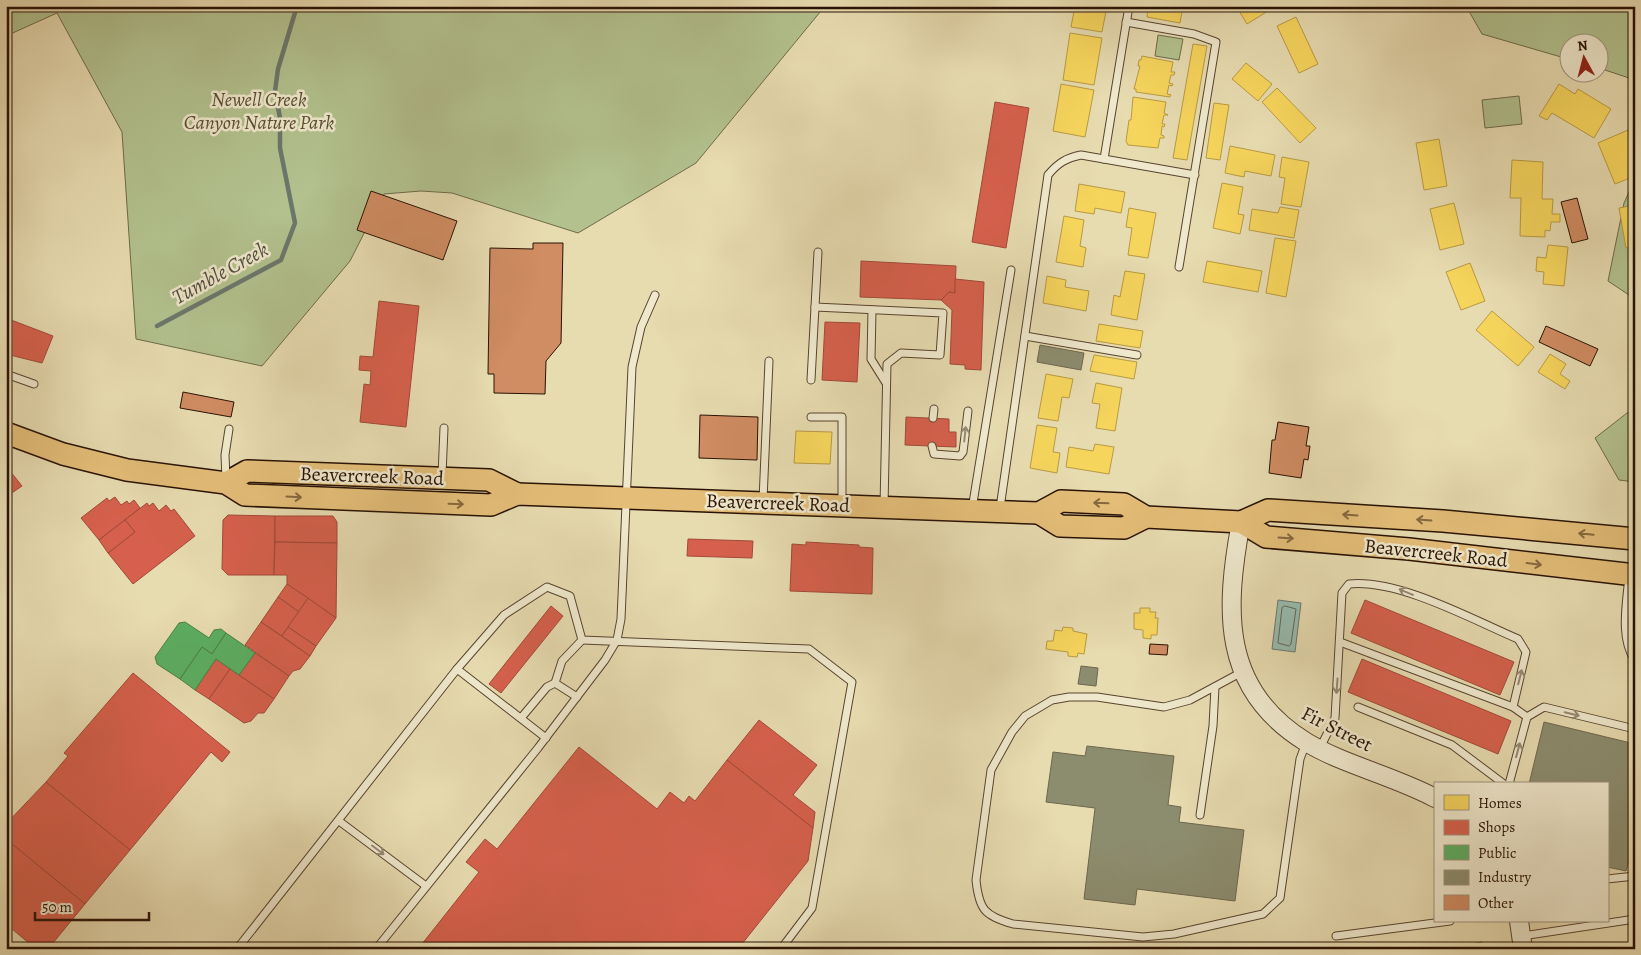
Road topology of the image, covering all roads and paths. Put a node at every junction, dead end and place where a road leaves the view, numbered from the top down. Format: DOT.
graph roads {
  1 [pos="1129,6"];
  2 [pos="1126,22"];
  3 [pos="1104,159"];
  4 [pos="1195,175"];
  5 [pos="818,252"];
  6 [pos="1179,267"];
  7 [pos="1011,270"];
  8 [pos="656,295"];
  9 [pos="815,307"];
  10 [pos="872,310"];
  11 [pos="1025,336"];
  12 [pos="1137,355"];
  13 [pos="769,361"];
  14 [pos="6,374"];
  15 [pos="811,380"];
  16 [pos="886,383"];
  17 [pos="34,384"];
  18 [pos="934,409"];
  19 [pos="968,411"];
  20 [pos="811,417"];
  21 [pos="934,418"];
  22 [pos="444,428"];
  23 [pos="229,429"];
  24 [pos="6,433"];
  25 [pos="932,446"];
  26 [pos="442,478"];
  27 [pos="226,482"];
  28 [pos="517,494"];
  29 [pos="626,497"];
  30 [pos="323,499"];
  31 [pos="763,502"];
  32 [pos="842,505"];
  33 [pos="884,507"];
  34 [pos="972,510"];
  35 [pos="1000,511"];
  36 [pos="1241,522"];
  37 [pos="1635,539"];
  38 [pos="1632,574"];
  39 [pos="582,640"];
  40 [pos="617,640"];
  41 [pos="1340,642"];
  42 [pos="1635,661"];
  43 [pos="457,669"];
  44 [pos="1242,671"];
  45 [pos="555,683"];
  46 [pos="1215,687"];
  47 [pos="577,697"];
  48 [pos="1358,707"];
  49 [pos="1513,707"];
  50 [pos="1527,717"];
  51 [pos="521,718"];
  52 [pos="1635,729"];
  53 [pos="546,738"];
  54 [pos="1313,745"];
  55 [pos="1501,782"];
  56 [pos="1510,782"];
  57 [pos="1434,798"];
  58 [pos="1200,815"];
  59 [pos="339,820"];
  60 [pos="1635,876"];
  61 [pos="1608,879"];
  62 [pos="426,886"];
  63 [pos="1635,918"];
  64 [pos="1442,922"];
  65 [pos="1521,935"];
  66 [pos="1336,936"];
  67 [pos="237,949"];
  68 [pos="376,949"];
  69 [pos="781,949"];
  1 -- 2 [label="lane"];
  2 -- 3 [label="lane"];
  2 -- 4 [label="lane"];
  3 -- 4 [label="lane"];
  3 -- 11 [label="lane"];
  4 -- 6 [label="lane"];
  5 -- 9 [label="lane"];
  7 -- 34 [label="lane"];
  8 -- 29 [label="lane"];
  9 -- 10 [label="lane"];
  9 -- 15 [label="lane"];
  10 -- 16 [label="lane"];
  10 -- 16 [label="lane"];
  11 -- 12 [label="lane"];
  11 -- 35 [label="lane"];
  13 -- 31 [label="lane"];
  14 -- 17 [label="lane"];
  16 -- 33 [label="lane"];
  18 -- 21 [label="lane"];
  25 -- 19 [label="lane, one-way"];
  20 -- 32 [label="lane"];
  22 -- 26 [label="lane"];
  23 -- 27 [label="lane"];
  24 -- 27 [label="main road, Beavercreek Road"];
  26 -- 27 [label="main road, Beavercreek Road"];
  26 -- 28 [label="main road, Beavercreek Road"];
  26 -- 30 [label="main road"];
  27 -- 30 [label="main road, Beavercreek Road, one-way"];
  28 -- 29 [label="main road, Beavercreek Road"];
  30 -- 28 [label="main road, Beavercreek Road, one-way"];
  29 -- 31 [label="main road, Beavercreek Road"];
  29 -- 40 [label="lane"];
  31 -- 32 [label="main road, Beavercreek Road"];
  32 -- 33 [label="main road, Beavercreek Road"];
  33 -- 34 [label="main road, Beavercreek Road"];
  34 -- 35 [label="main road, Beavercreek Road"];
  35 -- 36 [label="main road, Beavercreek Road"];
  37 -- 36 [label="main road, Beavercreek Road, one-way"];
  36 -- 38 [label="main road, Beavercreek Road, one-way"];
  36 -- 44 [label="street, Fir Street"];
  38 -- 42 [label="lane"];
  39 -- 40 [label="lane"];
  39 -- 43 [label="lane"];
  39 -- 45 [label="lane"];
  40 -- 47 [label="lane"];
  40 -- 69 [label="lane"];
  41 -- 49 [label="lane"];
  49 -- 41 [label="lane, one-way"];
  41 -- 54 [label="lane, one-way"];
  43 -- 51 [label="lane"];
  43 -- 59 [label="lane"];
  44 -- 46 [label="lane"];
  44 -- 54 [label="street, Fir Street"];
  45 -- 47 [label="lane"];
  45 -- 51 [label="lane"];
  46 -- 54 [label="lane"];
  46 -- 58 [label="lane"];
  47 -- 53 [label="lane"];
  48 -- 55 [label="lane"];
  49 -- 50 [label="lane"];
  50 -- 52 [label="lane, one-way"];
  56 -- 50 [label="lane, one-way"];
  51 -- 53 [label="lane"];
  53 -- 62 [label="lane"];
  54 -- 57 [label="street, Fir Street"];
  59 -- 62 [label="lane, one-way"];
  59 -- 67 [label="lane"];
  60 -- 61 [label="lane"];
  62 -- 68 [label="lane"];
  63 -- 65 [label="lane"];
  64 -- 66 [label="lane"];
}
